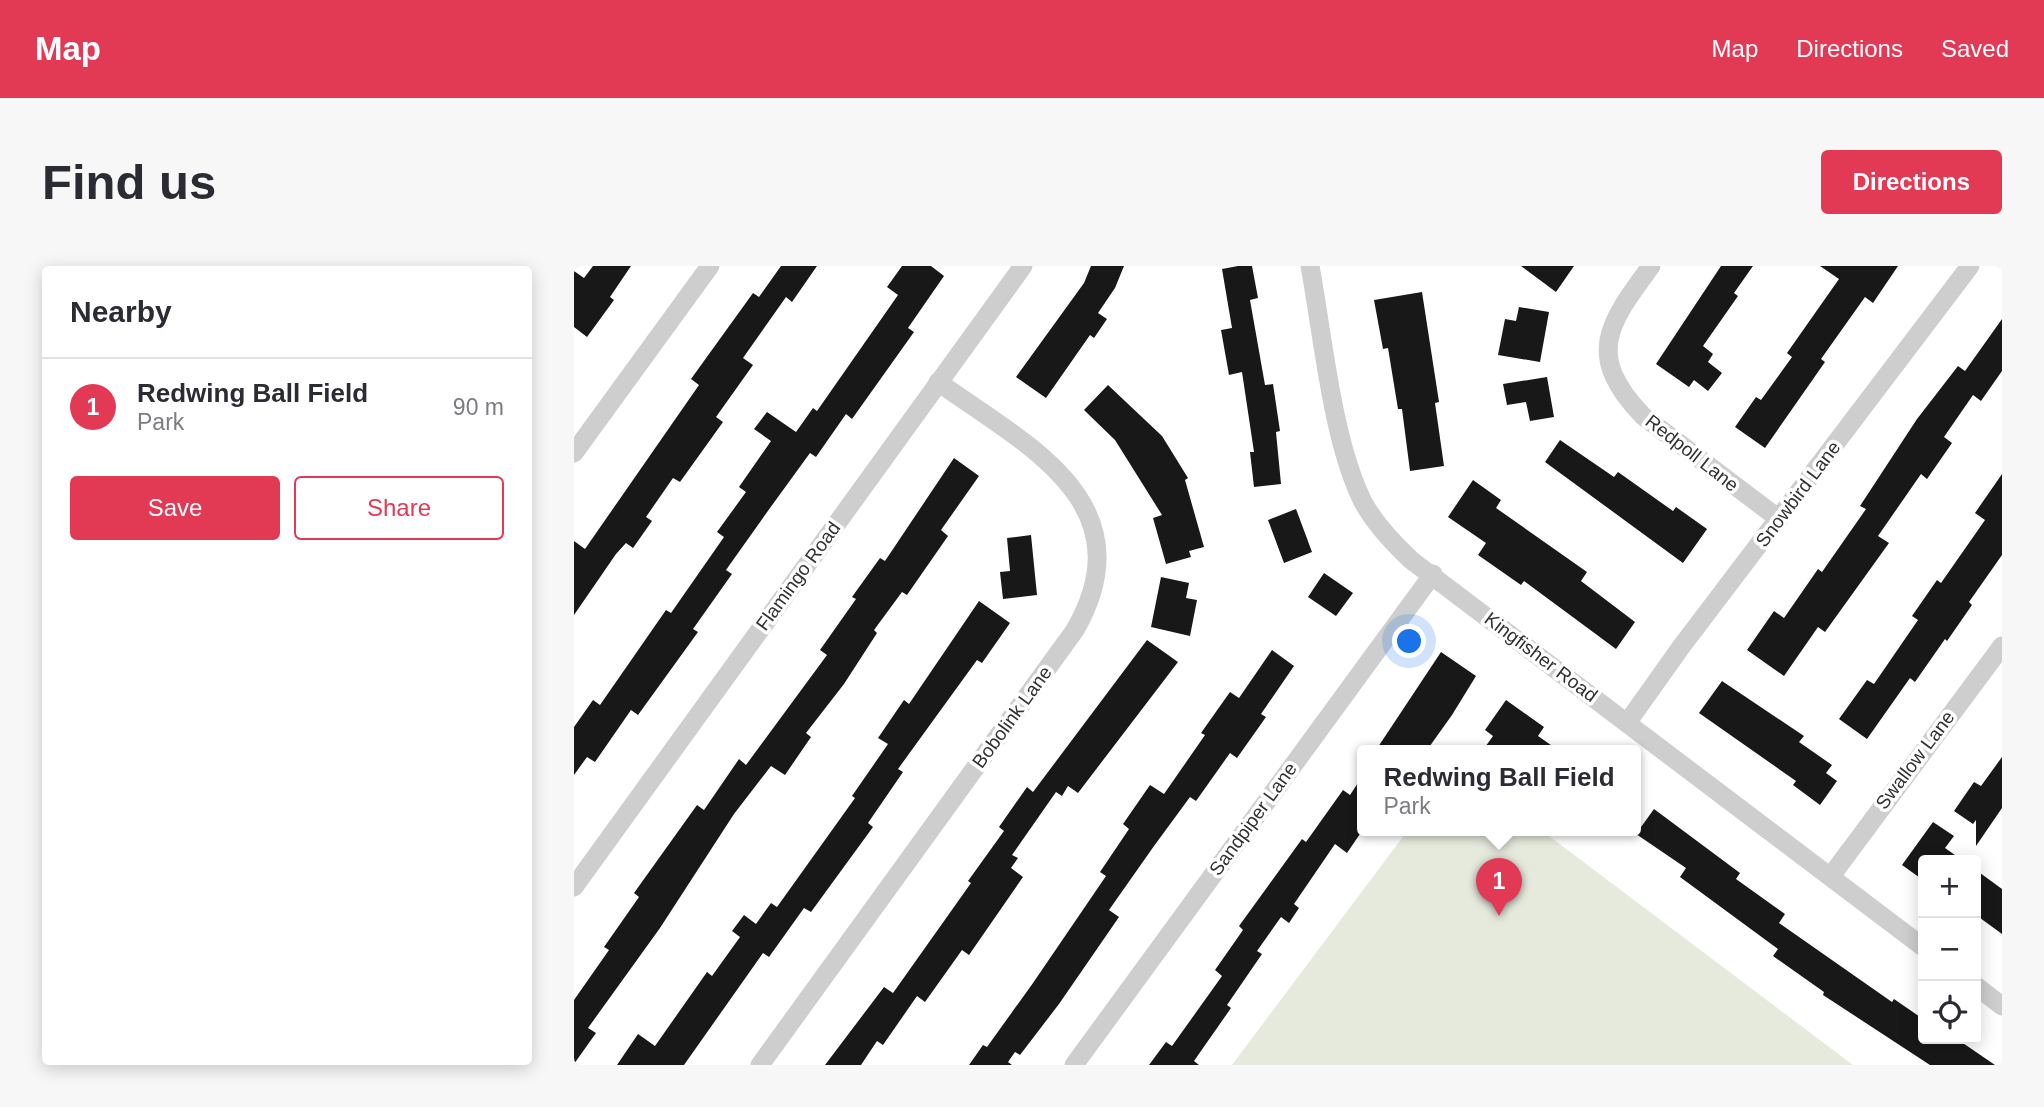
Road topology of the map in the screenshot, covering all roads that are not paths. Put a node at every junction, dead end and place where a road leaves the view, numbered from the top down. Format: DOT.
graph roads {
  1 [pos="710,266"];
  2 [pos="1023,266"];
  3 [pos="1310,266"];
  4 [pos="1651,266"];
  5 [pos="1970,266"];
  6 [pos="938,382"];
  7 [pos="574,453"];
  8 [pos="1779,519"];
  9 [pos="1433,574"];
  10 [pos="2002,646"];
  11 [pos="1628,723"];
  12 [pos="1831,876"];
  13 [pos="574,887"];
  14 [pos="1918,943"];
  15 [pos="1981,990"];
  16 [pos="2002,1006"];
  17 [pos="760,1065"];
  18 [pos="1074,1065"];
  1 -- 7 [label="street"];
  2 -- 6 [label="street, Flamingo Road"];
  3 -- 9 [label="street, Kingfisher Road"];
  4 -- 8 [label="street, Redpoll Lane"];
  5 -- 8 [label="street, Snowbird Lane"];
  6 -- 13 [label="street, Flamingo Road"];
  6 -- 17 [label="street, Bobolink Lane"];
  8 -- 11 [label="street, Snowbird Lane"];
  9 -- 11 [label="street, Kingfisher Road"];
  9 -- 18 [label="street, Sandpiper Lane"];
  10 -- 12 [label="street, Swallow Lane"];
  11 -- 12 [label="street, Kingfisher Road"];
  12 -- 14 [label="street, Kingfisher Road"];
  15 -- 16 [label="street"];
}
